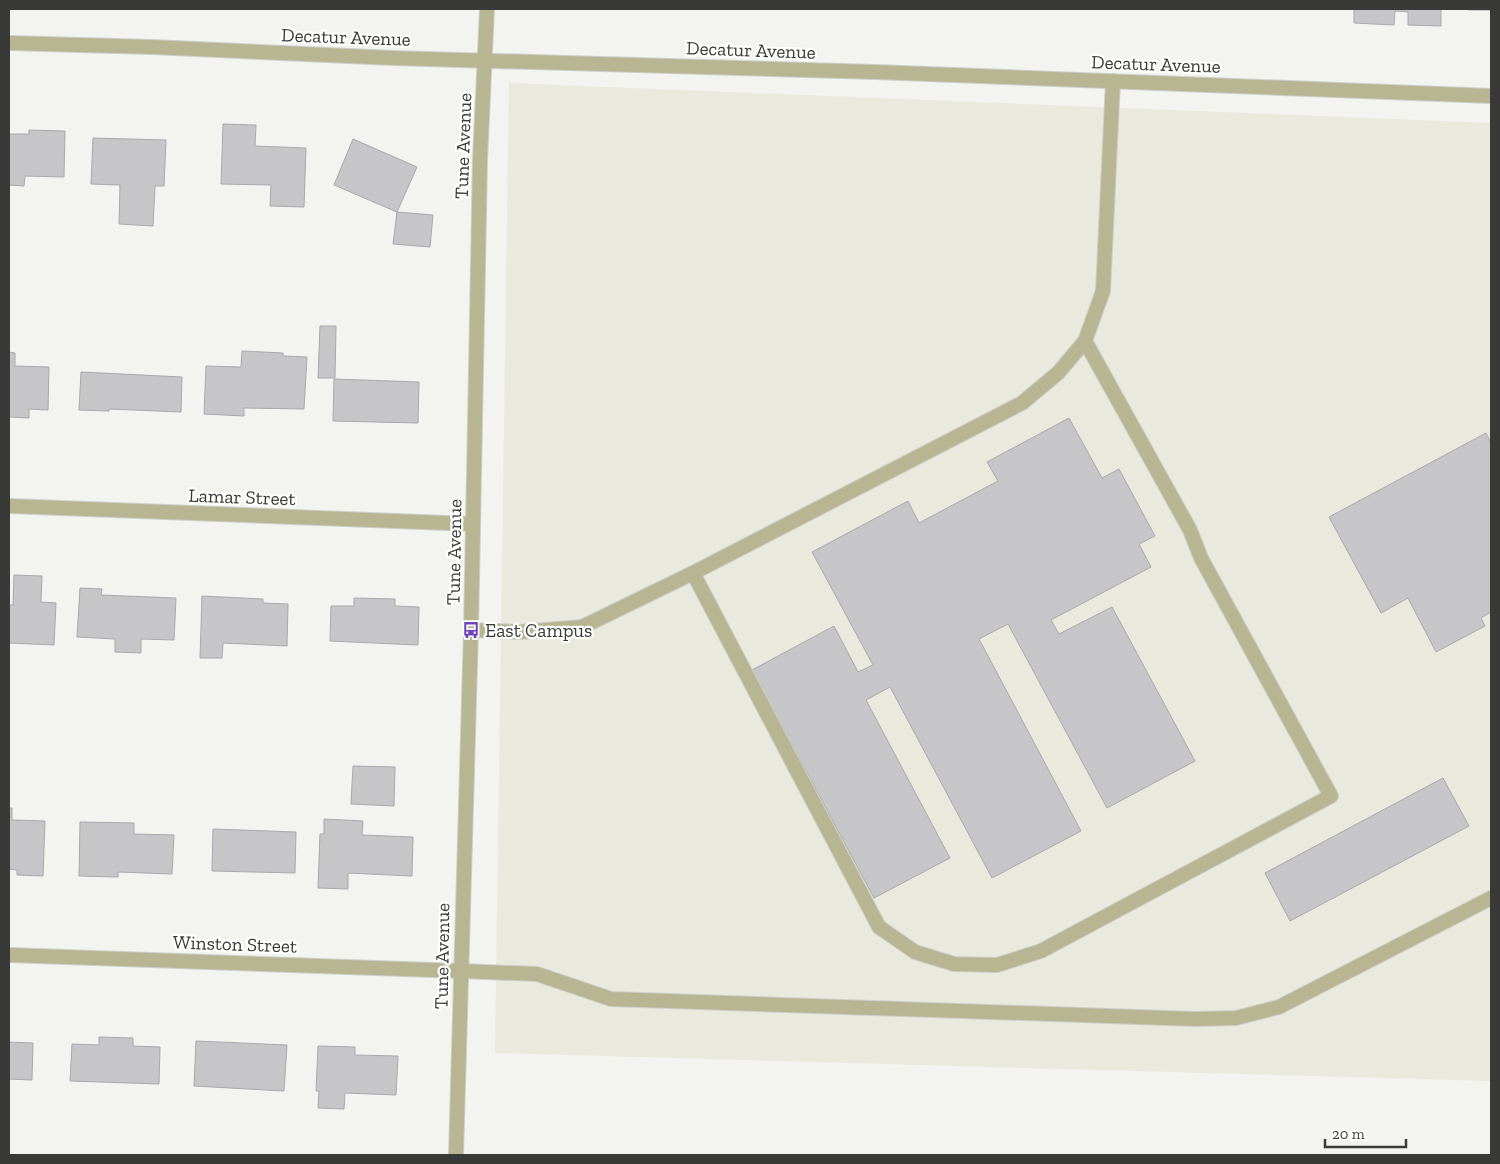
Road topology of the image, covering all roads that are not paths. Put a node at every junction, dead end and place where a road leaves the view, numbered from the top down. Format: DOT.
graph roads {
  1 [pos="487,9"];
  2 [pos="9,44"];
  3 [pos="485,60"];
  4 [pos="1113,81"];
  5 [pos="1491,96"];
  6 [pos="1085,341"];
  7 [pos="9,506"];
  8 [pos="473,524"];
  9 [pos="693,573"];
  10 [pos="471,630"];
  11 [pos="1491,898"];
  12 [pos="9,955"];
  13 [pos="461,971"];
  14 [pos="456,1155"];
  1 -- 3 [label="street, Tune Avenue"];
  2 -- 3 [label="street, Decatur Avenue"];
  3 -- 4 [label="street, Decatur Avenue"];
  3 -- 8 [label="street, Tune Avenue"];
  4 -- 5 [label="street, Decatur Avenue"];
  4 -- 6 [label="street"];
  6 -- 9 [label="street"];
  6 -- 9 [label="street"];
  7 -- 8 [label="street, Lamar Street"];
  8 -- 10 [label="street, Tune Avenue"];
  9 -- 10 [label="street"];
  10 -- 13 [label="street, Tune Avenue"];
  11 -- 13 [label="street, Winston Street"];
  12 -- 13 [label="street, Winston Street"];
  13 -- 14 [label="street, Tune Avenue"];
}
